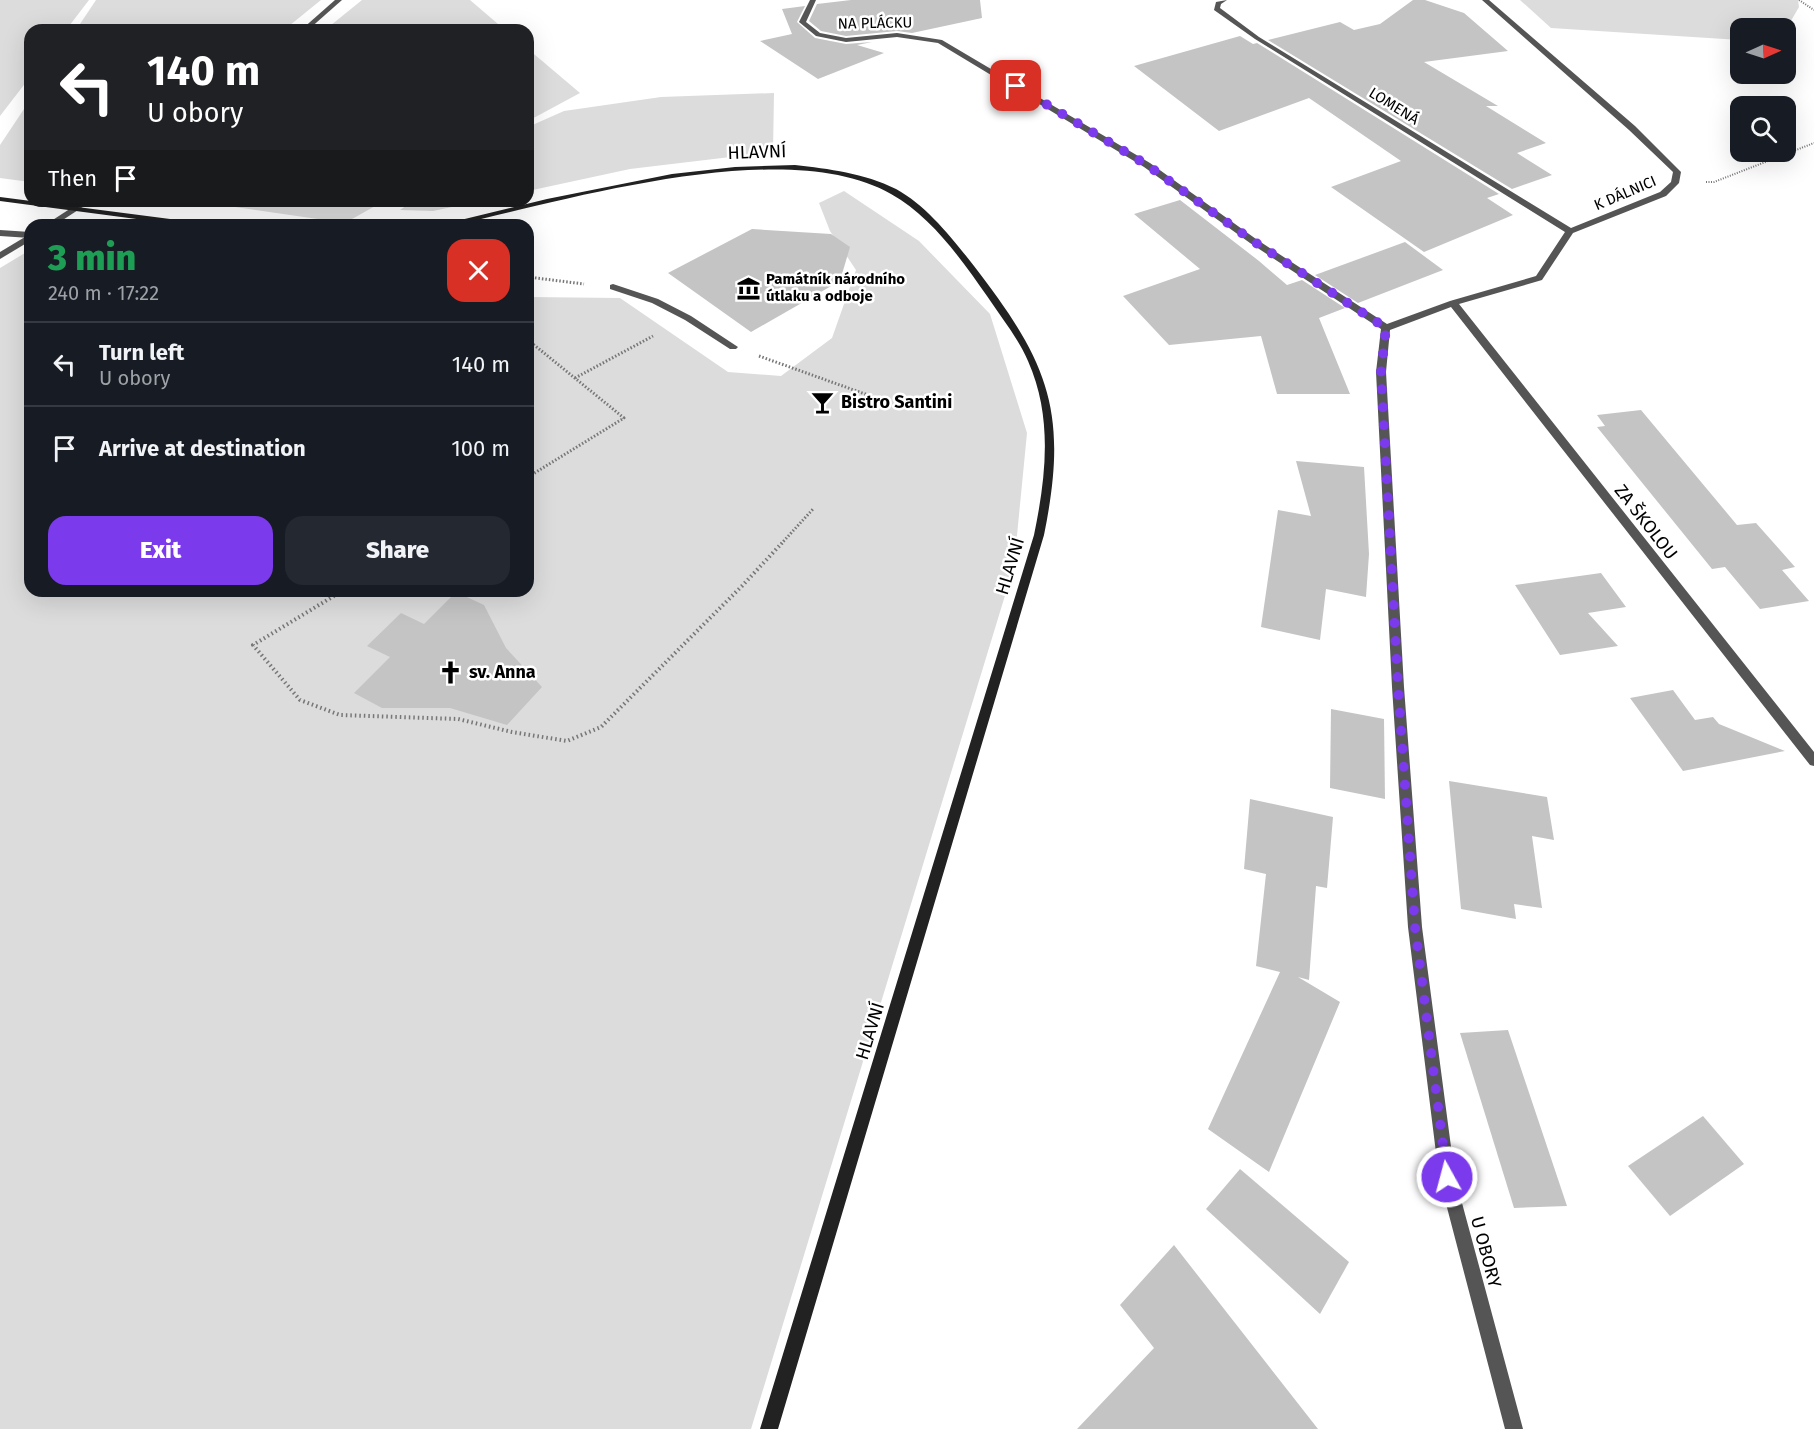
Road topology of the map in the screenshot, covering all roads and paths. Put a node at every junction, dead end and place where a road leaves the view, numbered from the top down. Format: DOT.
graph roads {
  1 [pos="339,0"];
  2 [pos="813,0"];
  3 [pos="1224,0"];
  4 [pos="1485,0"];
  5 [pos="1799,0"];
  6 [pos="1814,10"];
  7 [pos="311,24"];
  8 [pos="1814,143"];
  9 [pos="1675,183"];
  10 [pos="0,199"];
  11 [pos="24,202"];
  12 [pos="534,205"];
  13 [pos="60,207"];
  14 [pos="78,207"];
  15 [pos="525,207"];
  16 [pos="75,209"];
  17 [pos="59,219"];
  18 [pos="154,219"];
  19 [pos="471,219"];
  20 [pos="1570,231"];
  21 [pos="0,233"];
  22 [pos="24,235"];
  23 [pos="24,240"];
  24 [pos="0,256"];
  25 [pos="534,278"];
  26 [pos="613,287"];
  27 [pos="1453,303"];
  28 [pos="688,318"];
  29 [pos="1386,328"];
  30 [pos="534,345"];
  31 [pos="733,347"];
  32 [pos="575,378"];
  33 [pos="879,399"];
  34 [pos="534,473"];
  35 [pos="814,508"];
  36 [pos="332,597"];
  37 [pos="1814,761"];
  38 [pos="769,1429"];
  39 [pos="1514,1429"];
  1 -- 7 [label="street"];
  2 -- 29 [label="street, NA PLÁCKU"];
  3 -- 20 [label="street, LOMENÁ"];
  4 -- 9 [label="street, K DÁLNICI"];
  5 -- 6 [label="path"];
  8 -- 9 [label="path"];
  9 -- 20 [label="street, K DÁLNICI"];
  10 -- 11 [label="street"];
  12 -- 38 [label="street, HLAVNÍ"];
  13 -- 16 [label="street"];
  14 -- 16 [label="street"];
  15 -- 19 [label="street, HLAVNÍ"];
  16 -- 17 [label="street"];
  16 -- 18 [label="street"];
  20 -- 27 [label="street"];
  21 -- 22 [label="street"];
  23 -- 24 [label="street"];
  25 -- 26 [label="path"];
  26 -- 28 [label="street"];
  27 -- 29 [label="street"];
  27 -- 37 [label="street, ZA ŠKOLOU"];
  28 -- 31 [label="street"];
  28 -- 32 [label="path"];
  29 -- 39 [label="street, U OBORY"];
  30 -- 32 [label="path"];
  31 -- 33 [label="path"];
  32 -- 34 [label="path"];
  35 -- 36 [label="path"];
}
